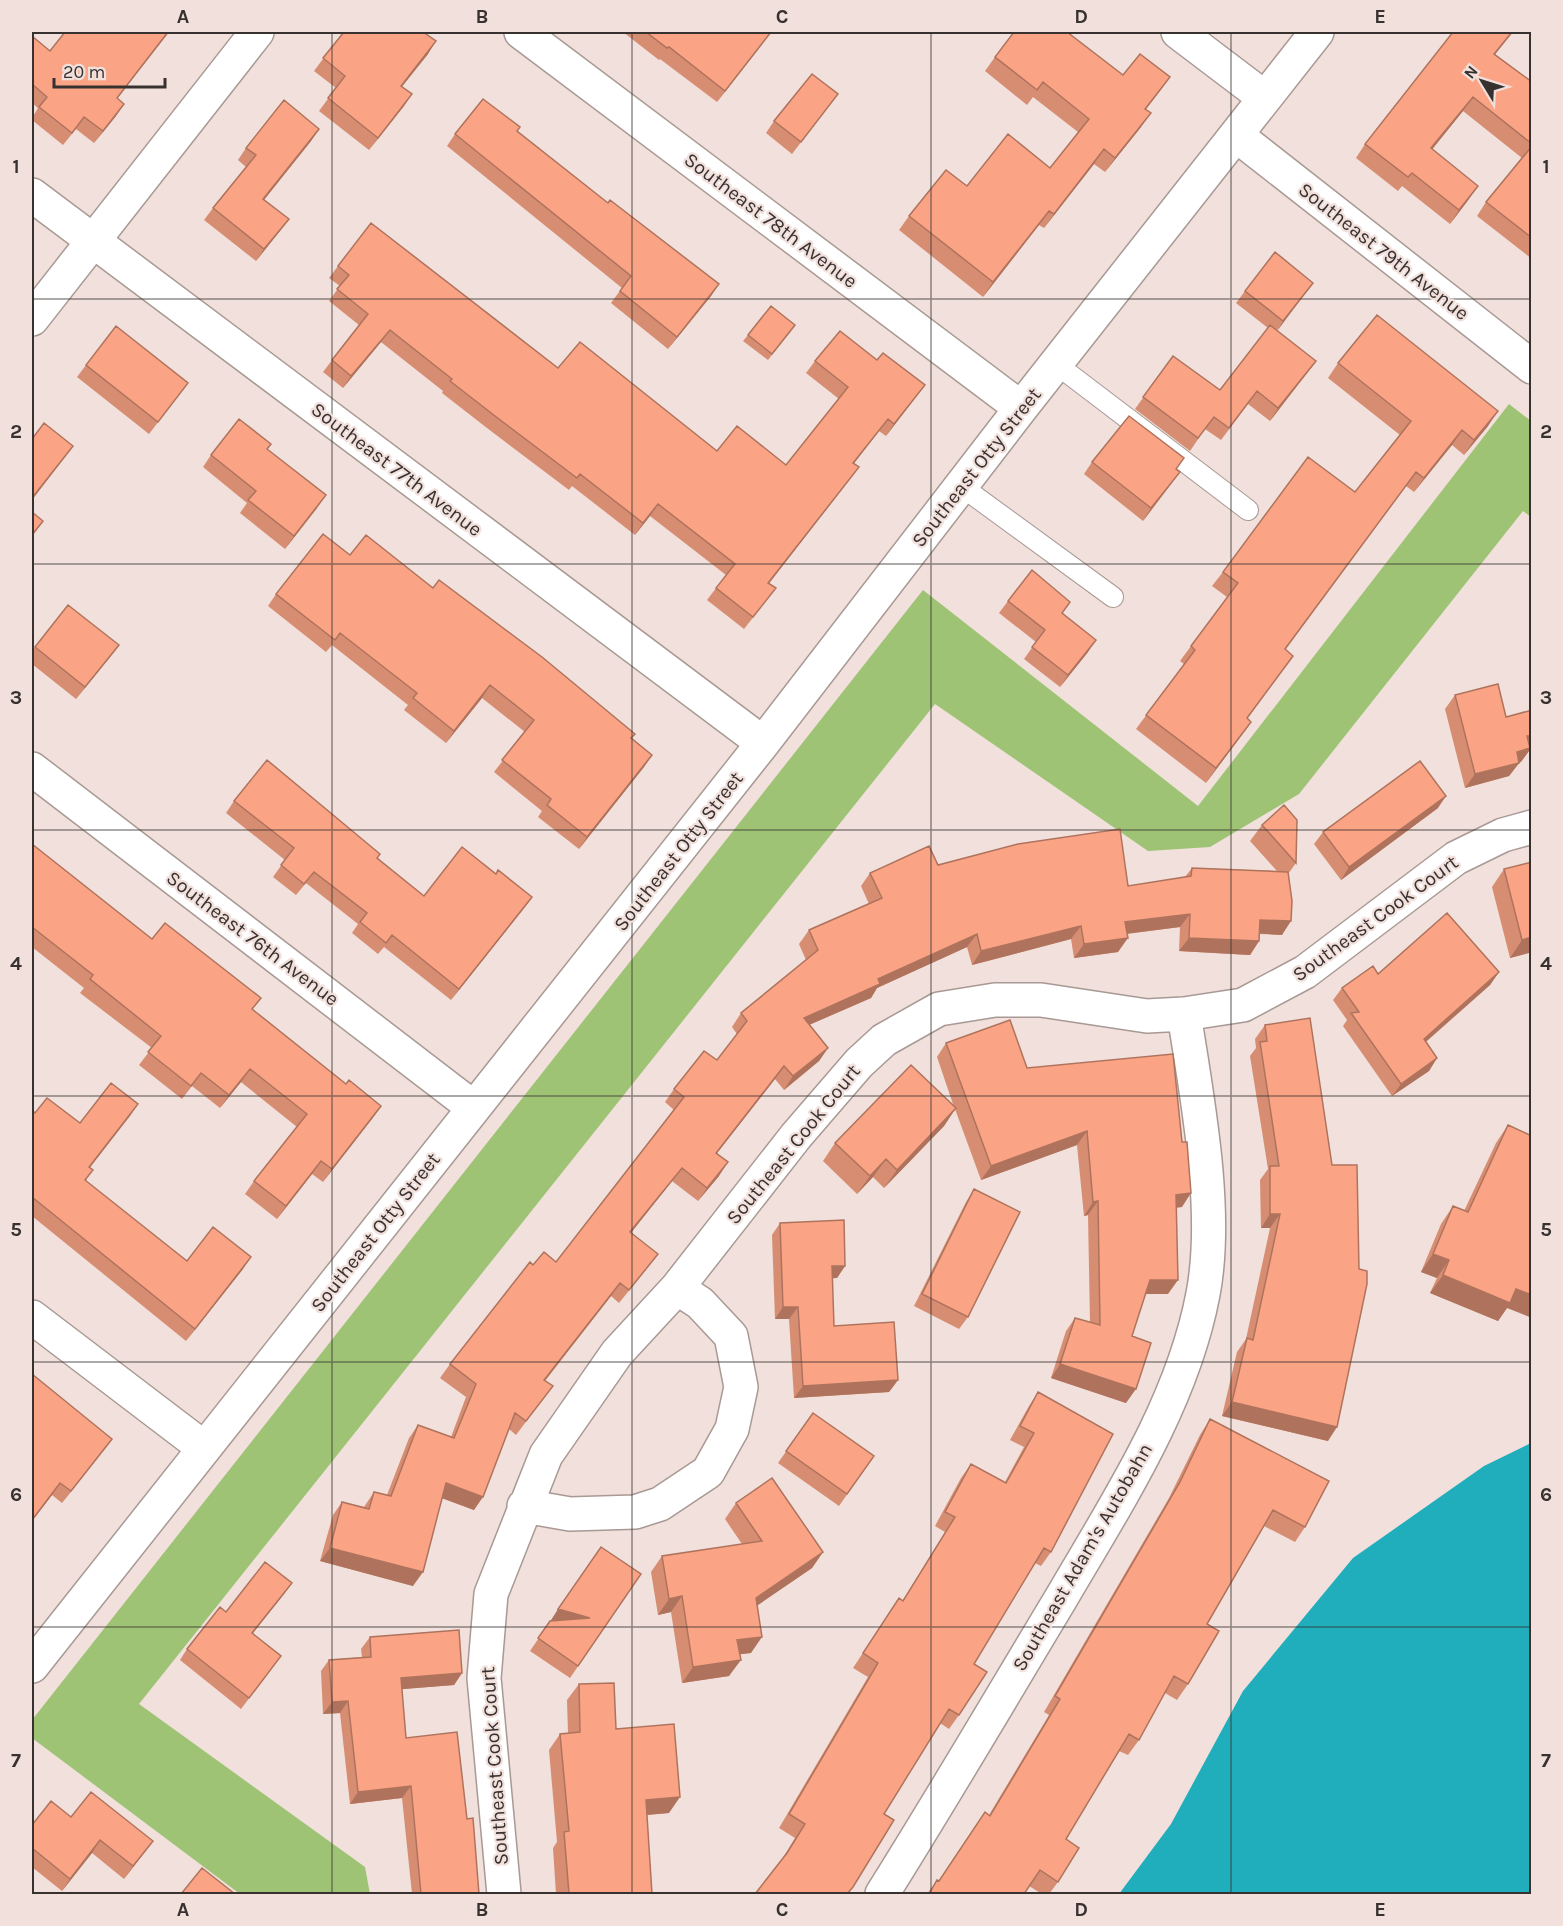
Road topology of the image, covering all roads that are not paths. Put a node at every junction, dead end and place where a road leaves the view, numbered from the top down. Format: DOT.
graph roads {
  1 [pos="257,32"];
  2 [pos="521,32"];
  3 [pos="1178,32"];
  4 [pos="1317,32"];
  5 [pos="1265,98"];
  6 [pos="1236,135"];
  7 [pos="32,195"];
  8 [pos="93,242"];
  9 [pos="32,319"];
  10 [pos="1056,364"];
  11 [pos="1532,367"];
  12 [pos="1022,408"];
  13 [pos="961,486"];
  14 [pos="1248,510"];
  15 [pos="1113,597"];
  16 [pos="763,743"];
  17 [pos="32,769"];
  18 [pos="1532,827"];
  19 [pos="1184,1014"];
  20 [pos="474,1108"];
  21 [pos="677,1288"];
  22 [pos="32,1317"];
  23 [pos="204,1448"];
  24 [pos="524,1506"];
  25 [pos="32,1666"];
  26 [pos="504,1894"];
  27 [pos="882,1894"];
  1 -- 8 [label="street"];
  2 -- 12 [label="street, Southeast 78th Avenue"];
  3 -- 5 [label="street"];
  4 -- 5 [label="street, Southeast Otty Street"];
  5 -- 6 [label="street, Southeast Otty Street"];
  6 -- 10 [label="street, Southeast Otty Street"];
  6 -- 11 [label="street, Southeast 79th Avenue"];
  7 -- 8 [label="street, Southeast 77th Avenue"];
  8 -- 9 [label="street"];
  8 -- 16 [label="street, Southeast 77th Avenue"];
  10 -- 12 [label="street, Southeast Otty Street"];
  10 -- 14 [label="lane"];
  12 -- 13 [label="street, Southeast Otty Street"];
  13 -- 15 [label="lane"];
  13 -- 16 [label="street, Southeast Otty Street"];
  16 -- 20 [label="street, Southeast Otty Street"];
  17 -- 20 [label="street, Southeast 76th Avenue"];
  18 -- 19 [label="street, Southeast Cook Court"];
  19 -- 21 [label="street, Southeast Cook Court"];
  19 -- 27 [label="street, Southeast Adam's Autobahn"];
  20 -- 23 [label="street, Southeast Otty Street"];
  21 -- 24 [label="street, Southeast Cook Court"];
  21 -- 24 [label="street"];
  22 -- 23 [label="street"];
  23 -- 25 [label="street, Southeast Otty Street"];
  24 -- 26 [label="street, Southeast Cook Court"];
}
